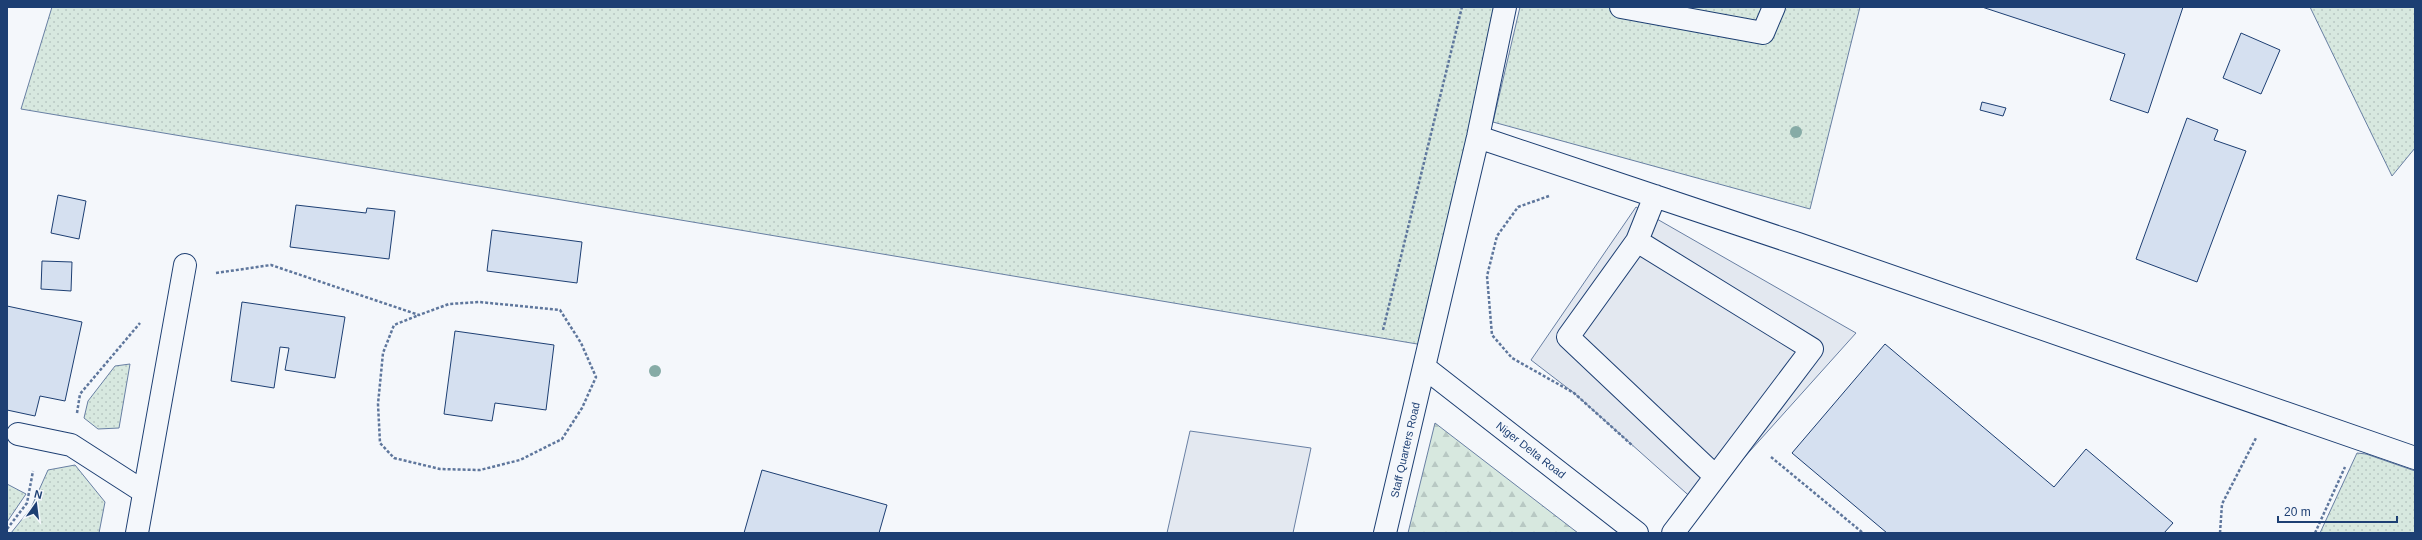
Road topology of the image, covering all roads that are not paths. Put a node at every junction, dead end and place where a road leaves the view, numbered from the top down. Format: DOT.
graph roads {
  1 [pos="1505,7"];
  2 [pos="1621,7"];
  3 [pos="1774,7"];
  4 [pos="1478,137"];
  5 [pos="1655,196"];
  6 [pos="1637,241"];
  7 [pos="185,265"];
  8 [pos="1424,367"];
  9 [pos="18,434"];
  10 [pos="2415,458"];
  11 [pos="1715,476"];
  12 [pos="144,492"];
  13 [pos="137,533"];
  14 [pos="1385,533"];
  15 [pos="1637,533"];
  16 [pos="1673,533"];
  1 -- 4 [label="street, Staff Quarters Road"];
  2 -- 3 [label="street"];
  4 -- 5 [label="street"];
  4 -- 8 [label="street, Staff Quarters Road"];
  5 -- 6 [label="street"];
  5 -- 10 [label="street"];
  6 -- 11 [label="street"];
  6 -- 11 [label="street"];
  7 -- 12 [label="street"];
  8 -- 14 [label="street, Staff Quarters Road"];
  8 -- 15 [label="street, Niger Delta Road"];
  9 -- 12 [label="street"];
  11 -- 16 [label="street"];
  12 -- 13 [label="street"];
}
